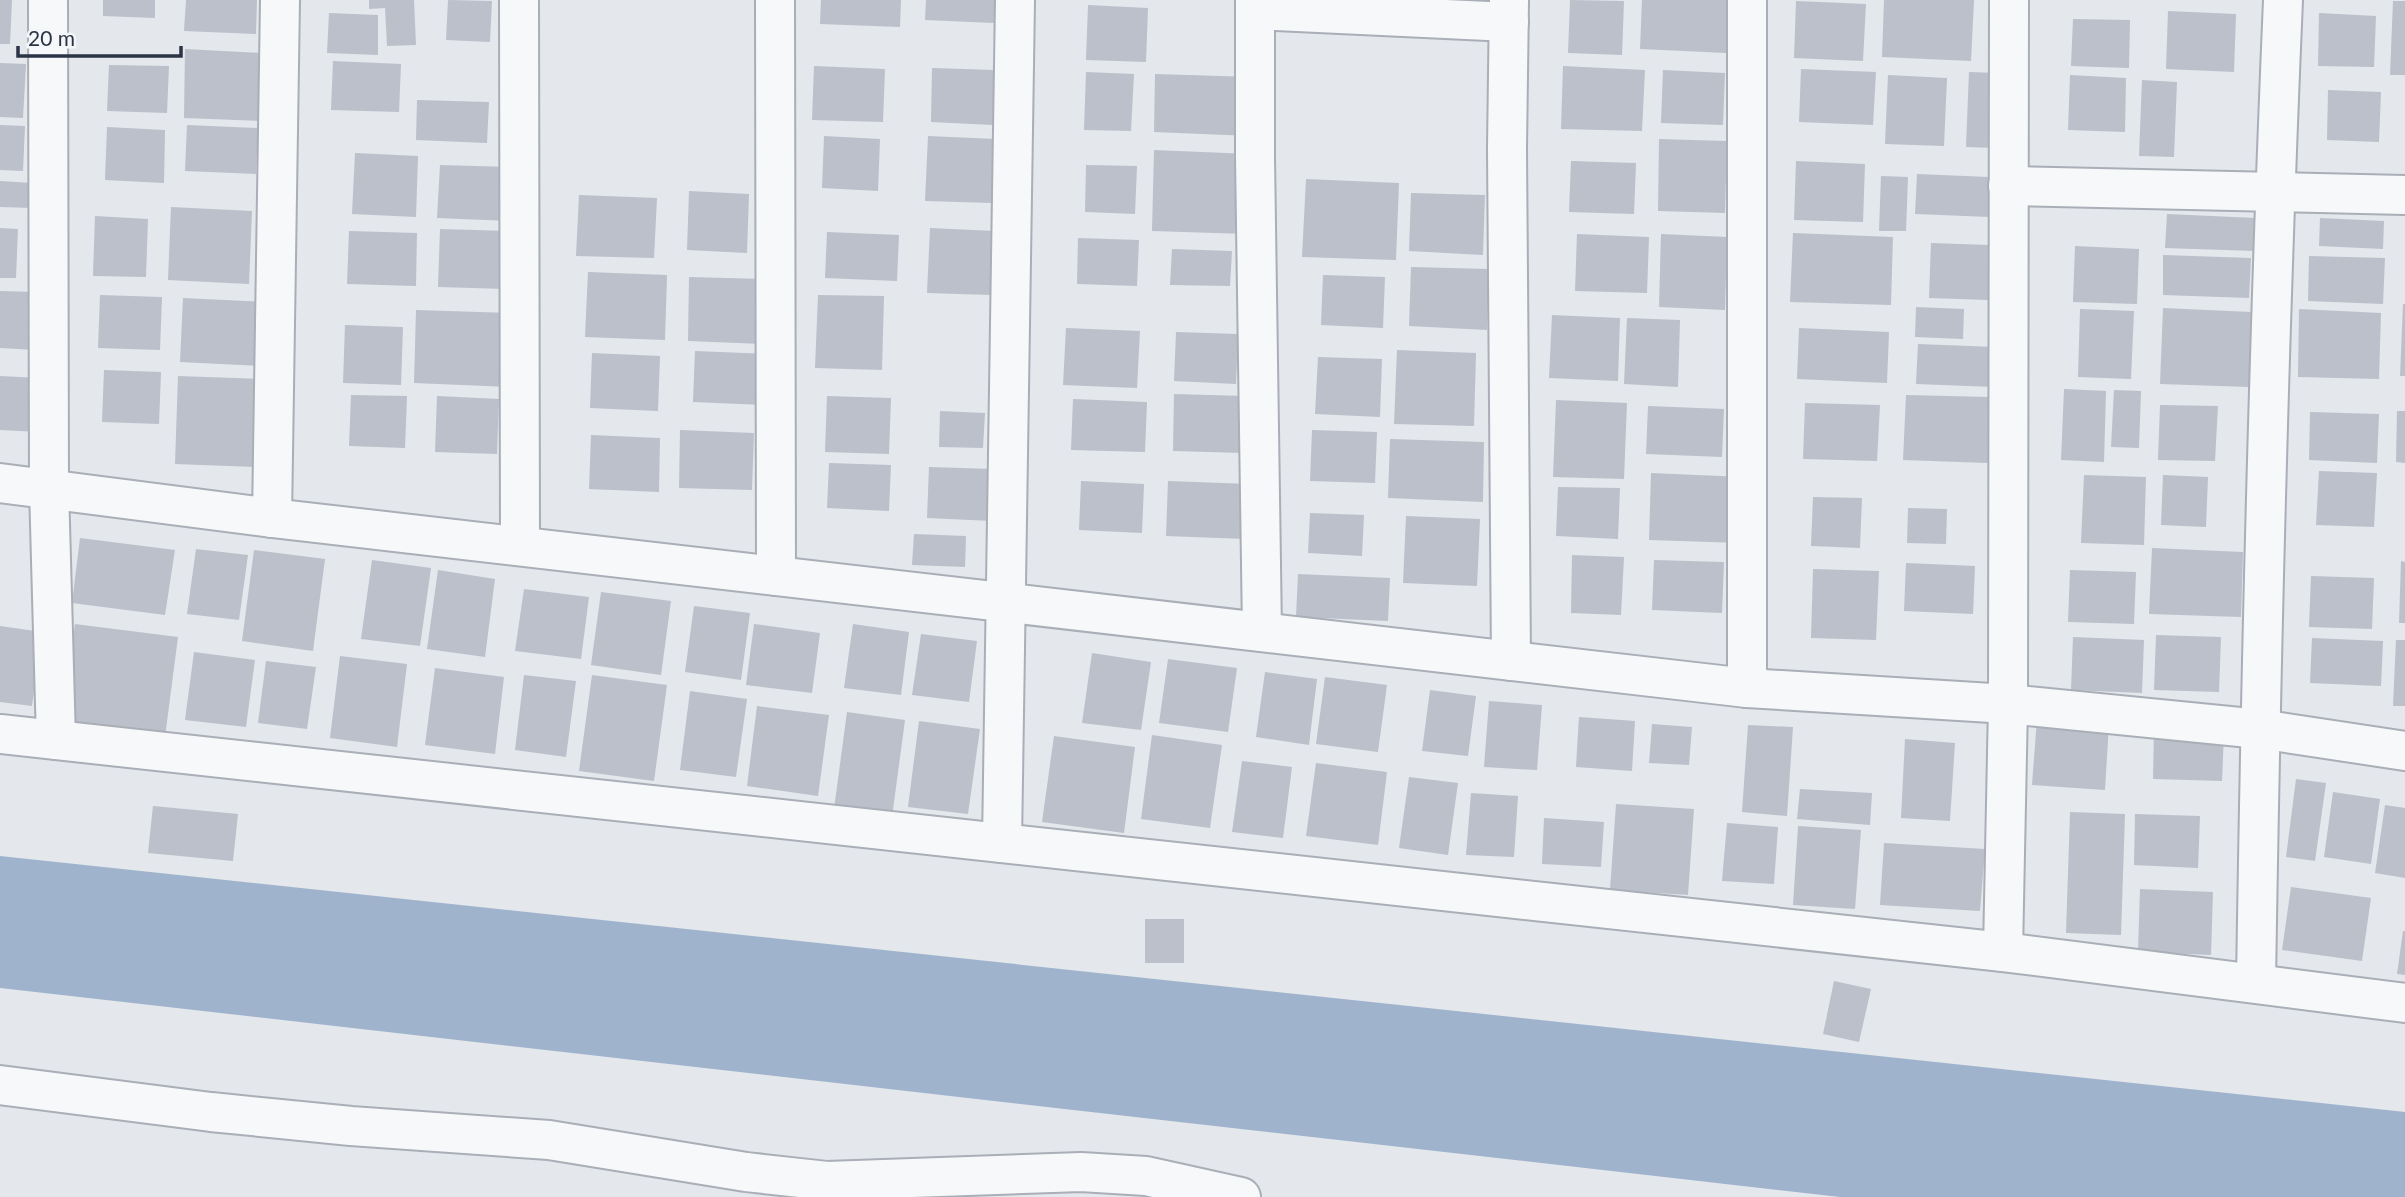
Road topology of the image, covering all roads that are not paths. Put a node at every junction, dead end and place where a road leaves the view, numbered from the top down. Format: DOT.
graph roads {
  1 [pos="48,0"];
  2 [pos="280,0"];
  3 [pos="519,0"];
  4 [pos="775,0"];
  5 [pos="1015,0"];
  6 [pos="1747,0"];
  7 [pos="2009,0"];
  8 [pos="2283,0"];
  9 [pos="1255,5"];
  10 [pos="1509,11"];
  11 [pos="2008,186"];
  12 [pos="2275,193"];
  13 [pos="2405,195"];
  14 [pos="0,483"];
  15 [pos="49,488"];
  16 [pos="272,518"];
  17 [pos="520,546"];
  18 [pos="776,576"];
  19 [pos="1005,604"];
  20 [pos="1262,632"];
  21 [pos="1511,661"];
  22 [pos="1747,688"];
  23 [pos="2008,704"];
  24 [pos="2260,729"];
  25 [pos="0,734"];
  26 [pos="56,740"];
  27 [pos="2405,751"];
  28 [pos="1002,843"];
  29 [pos="2003,952"];
  30 [pos="2256,983"];
  31 [pos="2405,1003"];
  32 [pos="0,1085"];
  33 [pos="1241,1197"];
  1 -- 15 [label="street"];
  2 -- 16 [label="street"];
  3 -- 17 [label="street"];
  4 -- 18 [label="street"];
  5 -- 19 [label="street"];
  6 -- 22 [label="street"];
  7 -- 11 [label="street"];
  8 -- 12 [label="street"];
  9 -- 10 [label="street"];
  9 -- 20 [label="street"];
  10 -- 21 [label="street"];
  11 -- 12 [label="street"];
  11 -- 23 [label="street"];
  12 -- 13 [label="street"];
  12 -- 24 [label="street"];
  14 -- 15 [label="street"];
  15 -- 16 [label="street"];
  15 -- 26 [label="street"];
  16 -- 17 [label="street"];
  17 -- 18 [label="street"];
  18 -- 19 [label="street"];
  19 -- 20 [label="street"];
  19 -- 28 [label="street"];
  20 -- 21 [label="street"];
  21 -- 22 [label="street"];
  22 -- 23 [label="street"];
  23 -- 24 [label="street"];
  23 -- 29 [label="street"];
  24 -- 27 [label="street"];
  24 -- 30 [label="street"];
  25 -- 26 [label="street"];
  26 -- 28 [label="street"];
  28 -- 29 [label="street"];
  29 -- 30 [label="street"];
  30 -- 31 [label="street"];
  32 -- 33 [label="street"];
}
